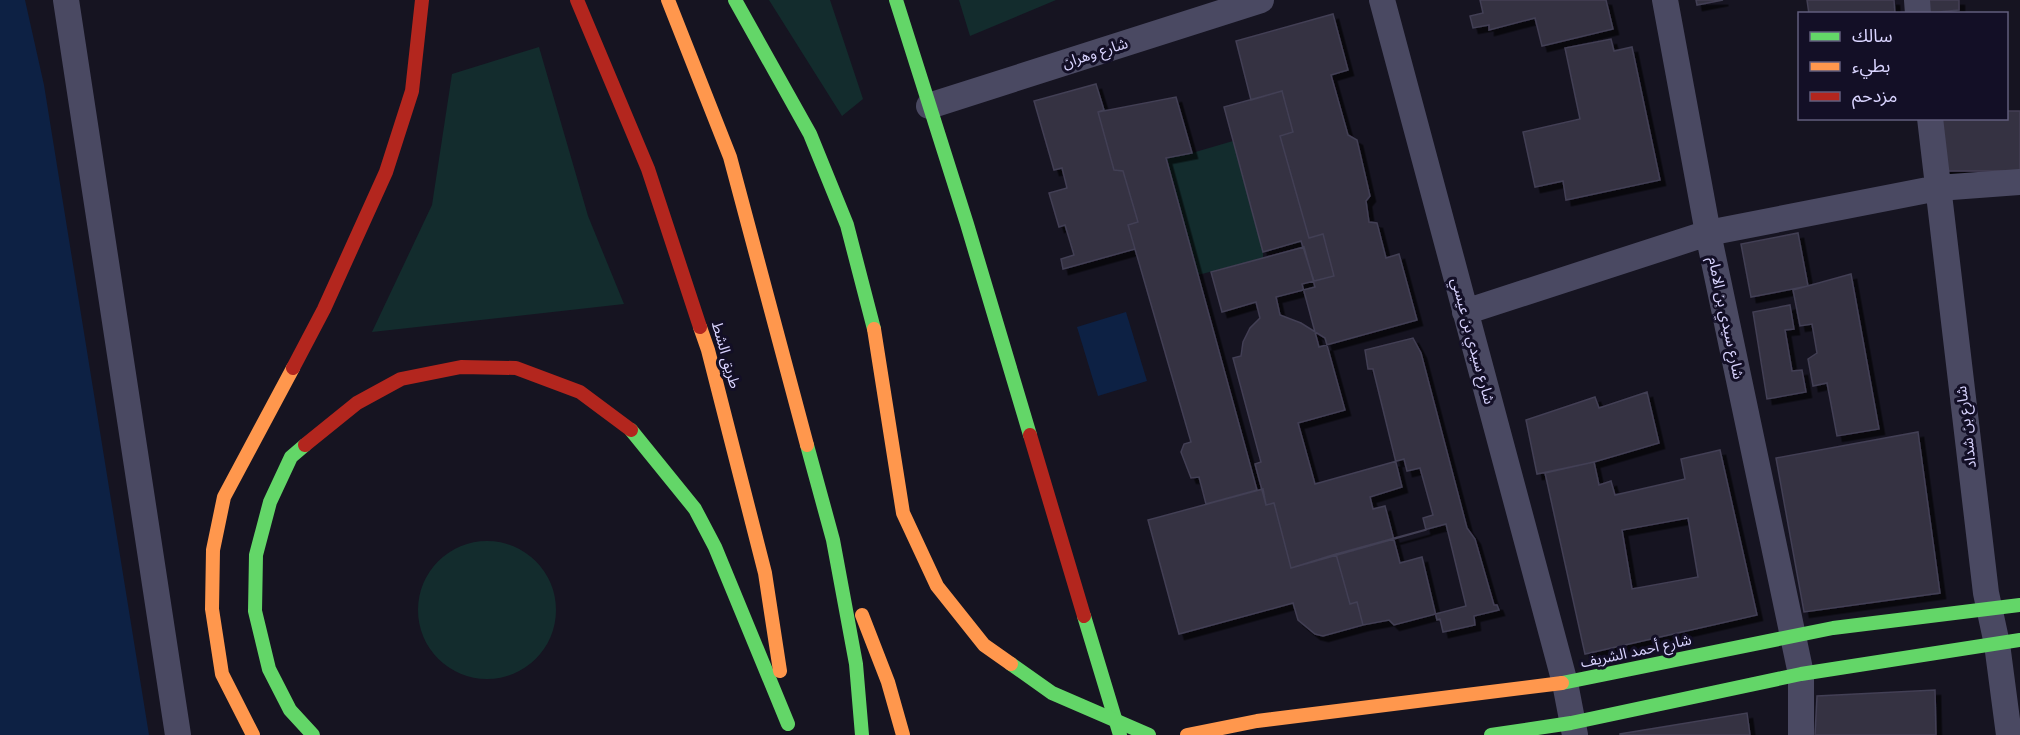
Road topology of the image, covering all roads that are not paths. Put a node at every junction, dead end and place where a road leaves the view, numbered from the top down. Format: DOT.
graph roads {
  1 [pos="66,0"];
  2 [pos="422,0"];
  3 [pos="578,0"];
  4 [pos="668,0"];
  5 [pos="735,0"];
  6 [pos="896,0"];
  7 [pos="1261,0"];
  8 [pos="1382,0"];
  9 [pos="1665,0"];
  10 [pos="929,106"];
  11 [pos="1930,120"];
  12 [pos="2020,182"];
  13 [pos="1938,188"];
  14 [pos="1708,233"];
  15 [pos="1466,312"];
  16 [pos="834,540"];
  17 [pos="2020,605"];
  18 [pos="1989,609"];
  19 [pos="1794,635"];
  20 [pos="2009,642"];
  21 [pos="1801,674"];
  22 [pos="1565,683"];
  23 [pos="1573,729"];
  24 [pos="789,730"];
  25 [pos="178,735"];
  26 [pos="253,735"];
  27 [pos="313,735"];
  28 [pos="862,735"];
  29 [pos="903,735"];
  30 [pos="1120,735"];
  31 [pos="1149,735"];
  32 [pos="1187,735"];
  33 [pos="1491,735"];
  34 [pos="1801,735"];
  35 [pos="2009,735"];
  1 -- 25 [label="street"];
  2 -- 26 [label="main road"];
  3 -- 24 [label="main road, طريق الشط"];
  4 -- 16 [label="main road"];
  5 -- 31 [label="main road, bridge"];
  6 -- 10 [label="main road"];
  7 -- 10 [label="street, شارع وهران"];
  8 -- 15 [label="street, شارع سيدي بن عيسي"];
  9 -- 14 [label="street, شارع سيدي بن الامام"];
  10 -- 30 [label="main road"];
  11 -- 13 [label="street, شارع بن شداد"];
  12 -- 13 [label="street"];
  13 -- 14 [label="street"];
  13 -- 18 [label="street, شارع بن شداد"];
  14 -- 15 [label="street"];
  14 -- 19 [label="street, شارع سيدي بن الامام"];
  15 -- 22 [label="street, شارع سيدي بن عيسي"];
  16 -- 28 [label="main road"];
  16 -- 29 [label="main road"];
  17 -- 18 [label="main road, شارع أحمد الشريف"];
  18 -- 19 [label="main road, شارع أحمد الشريف"];
  18 -- 20 [label="street, شارع بن شداد"];
  19 -- 21 [label="street, شارع سيدي بن الامام"];
  19 -- 22 [label="main road, شارع أحمد الشريف"];
  20 -- 21 [label="main road"];
  20 -- 35 [label="street, شارع بن شداد"];
  21 -- 23 [label="main road"];
  21 -- 34 [label="street, شارع سيدي بن الامام"];
  22 -- 23 [label="street, شارع سيدي بن عيسي"];
  22 -- 32 [label="main road, شارع أحمد الشريف"];
  23 -- 33 [label="main road"];
  24 -- 27 [label="main road"];
}
